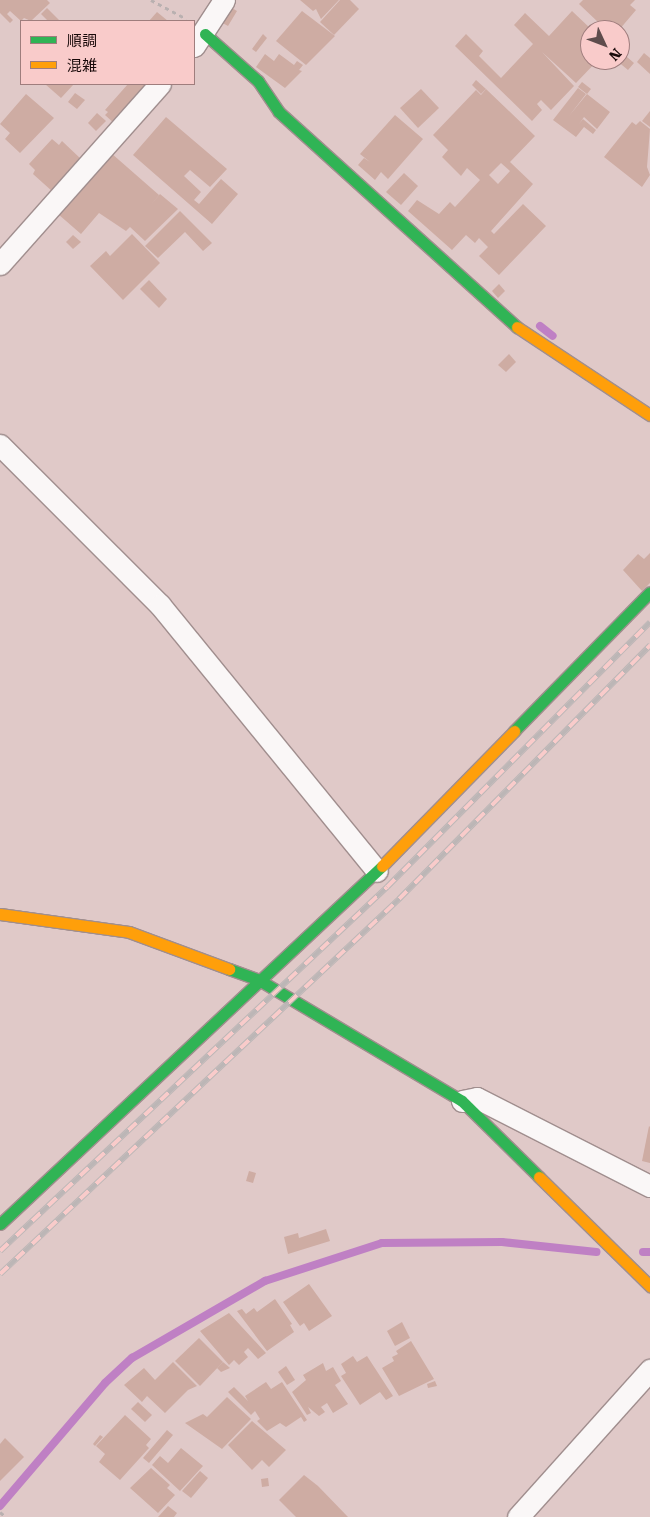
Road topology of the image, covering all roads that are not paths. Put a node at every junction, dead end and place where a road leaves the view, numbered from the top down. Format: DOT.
graph roads {
  1 [pos="224,0"];
  2 [pos="196,34"];
  3 [pos="159,85"];
  4 [pos="0,264"];
  5 [pos="650,414"];
  6 [pos="0,445"];
  7 [pos="650,592"];
  8 [pos="376,871"];
  9 [pos="0,914"];
  10 [pos="259,980"];
  11 [pos="462,1101"];
  12 [pos="650,1186"];
  13 [pos="0,1224"];
  14 [pos="650,1286"];
  15 [pos="650,1370"];
  16 [pos="518,1517"];
  1 -- 2 [label="street"];
  2 -- 5 [label="street"];
  3 -- 4 [label="street"];
  6 -- 8 [label="street"];
  7 -- 8 [label="street"];
  8 -- 10 [label="street"];
  9 -- 10 [label="street"];
  10 -- 11 [label="street"];
  10 -- 13 [label="street"];
  11 -- 12 [label="street"];
  11 -- 14 [label="street"];
  15 -- 16 [label="street"];
}
